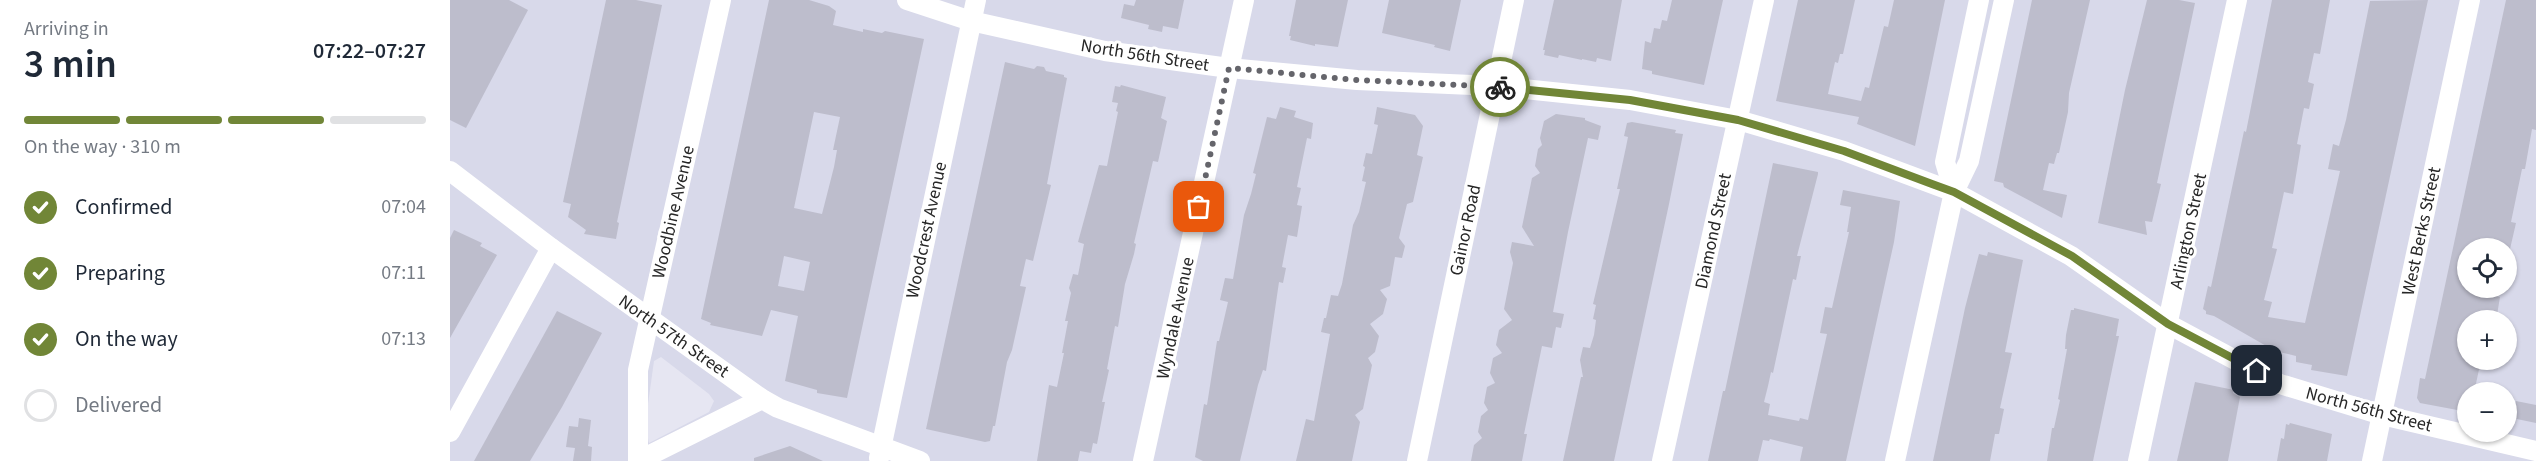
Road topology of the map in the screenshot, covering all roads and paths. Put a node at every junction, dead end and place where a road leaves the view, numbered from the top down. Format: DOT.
graph roads {
  1 [pos="721,0"];
  2 [pos="907,0"];
  3 [pos="976,0"];
  4 [pos="1244,0"];
  5 [pos="1514,0"];
  6 [pos="1764,0"];
  7 [pos="1979,0"];
  8 [pos="2004,0"];
  9 [pos="2237,0"];
  10 [pos="2470,0"];
  11 [pos="971,21"];
  12 [pos="1229,68"];
  13 [pos="1495,86"];
  14 [pos="1738,120"];
  15 [pos="450,171"];
  16 [pos="1954,192"];
  17 [pos="551,248"];
  18 [pos="649,320"];
  19 [pos="2168,324"];
  20 [pos="762,399"];
  21 [pos="2382,415"];
  22 [pos="450,432"];
  23 [pos="2536,451"];
  24 [pos="879,454"];
  25 [pos="638,461"];
  26 [pos="920,461"];
  27 [pos="1143,461"];
  28 [pos="1418,461"];
  29 [pos="1662,461"];
  30 [pos="1895,461"];
  31 [pos="2138,461"];
  32 [pos="2372,461"];
  1 -- 18 [label="street, Woodbine Avenue"];
  2 -- 11 [label="street, North 56th Street"];
  3 -- 11 [label="street, Woodcrest Avenue"];
  4 -- 12 [label="street, Wyndale Avenue"];
  5 -- 13 [label="street, Gainor Road"];
  6 -- 14 [label="street, Diamond Street"];
  7 -- 16 [label="street"];
  8 -- 16 [label="street"];
  9 -- 19 [label="street, Arlington Street"];
  10 -- 21 [label="street, West Berks Street"];
  11 -- 12 [label="street, North 56th Street"];
  11 -- 24 [label="street, Woodcrest Avenue"];
  12 -- 13 [label="street, North 56th Street"];
  12 -- 27 [label="street, Wyndale Avenue"];
  13 -- 14 [label="street, North 56th Street"];
  13 -- 28 [label="street, Gainor Road"];
  14 -- 16 [label="street, North 56th Street"];
  14 -- 29 [label="street, Diamond Street"];
  15 -- 17 [label="street, North 57th Street"];
  16 -- 19 [label="street, North 56th Street"];
  16 -- 30 [label="street"];
  17 -- 18 [label="street, North 57th Street"];
  17 -- 22 [label="street"];
  18 -- 20 [label="street, North 57th Street"];
  18 -- 25 [label="street, Woodbine Avenue"];
  19 -- 21 [label="street, North 56th Street"];
  19 -- 31 [label="street, Arlington Street"];
  20 -- 24 [label="street, North 57th Street"];
  20 -- 25 [label="street"];
  21 -- 23 [label="street, North 56th Street"];
  21 -- 32 [label="street, West Berks Street"];
  24 -- 26 [label="street, North 57th Street"];
}
